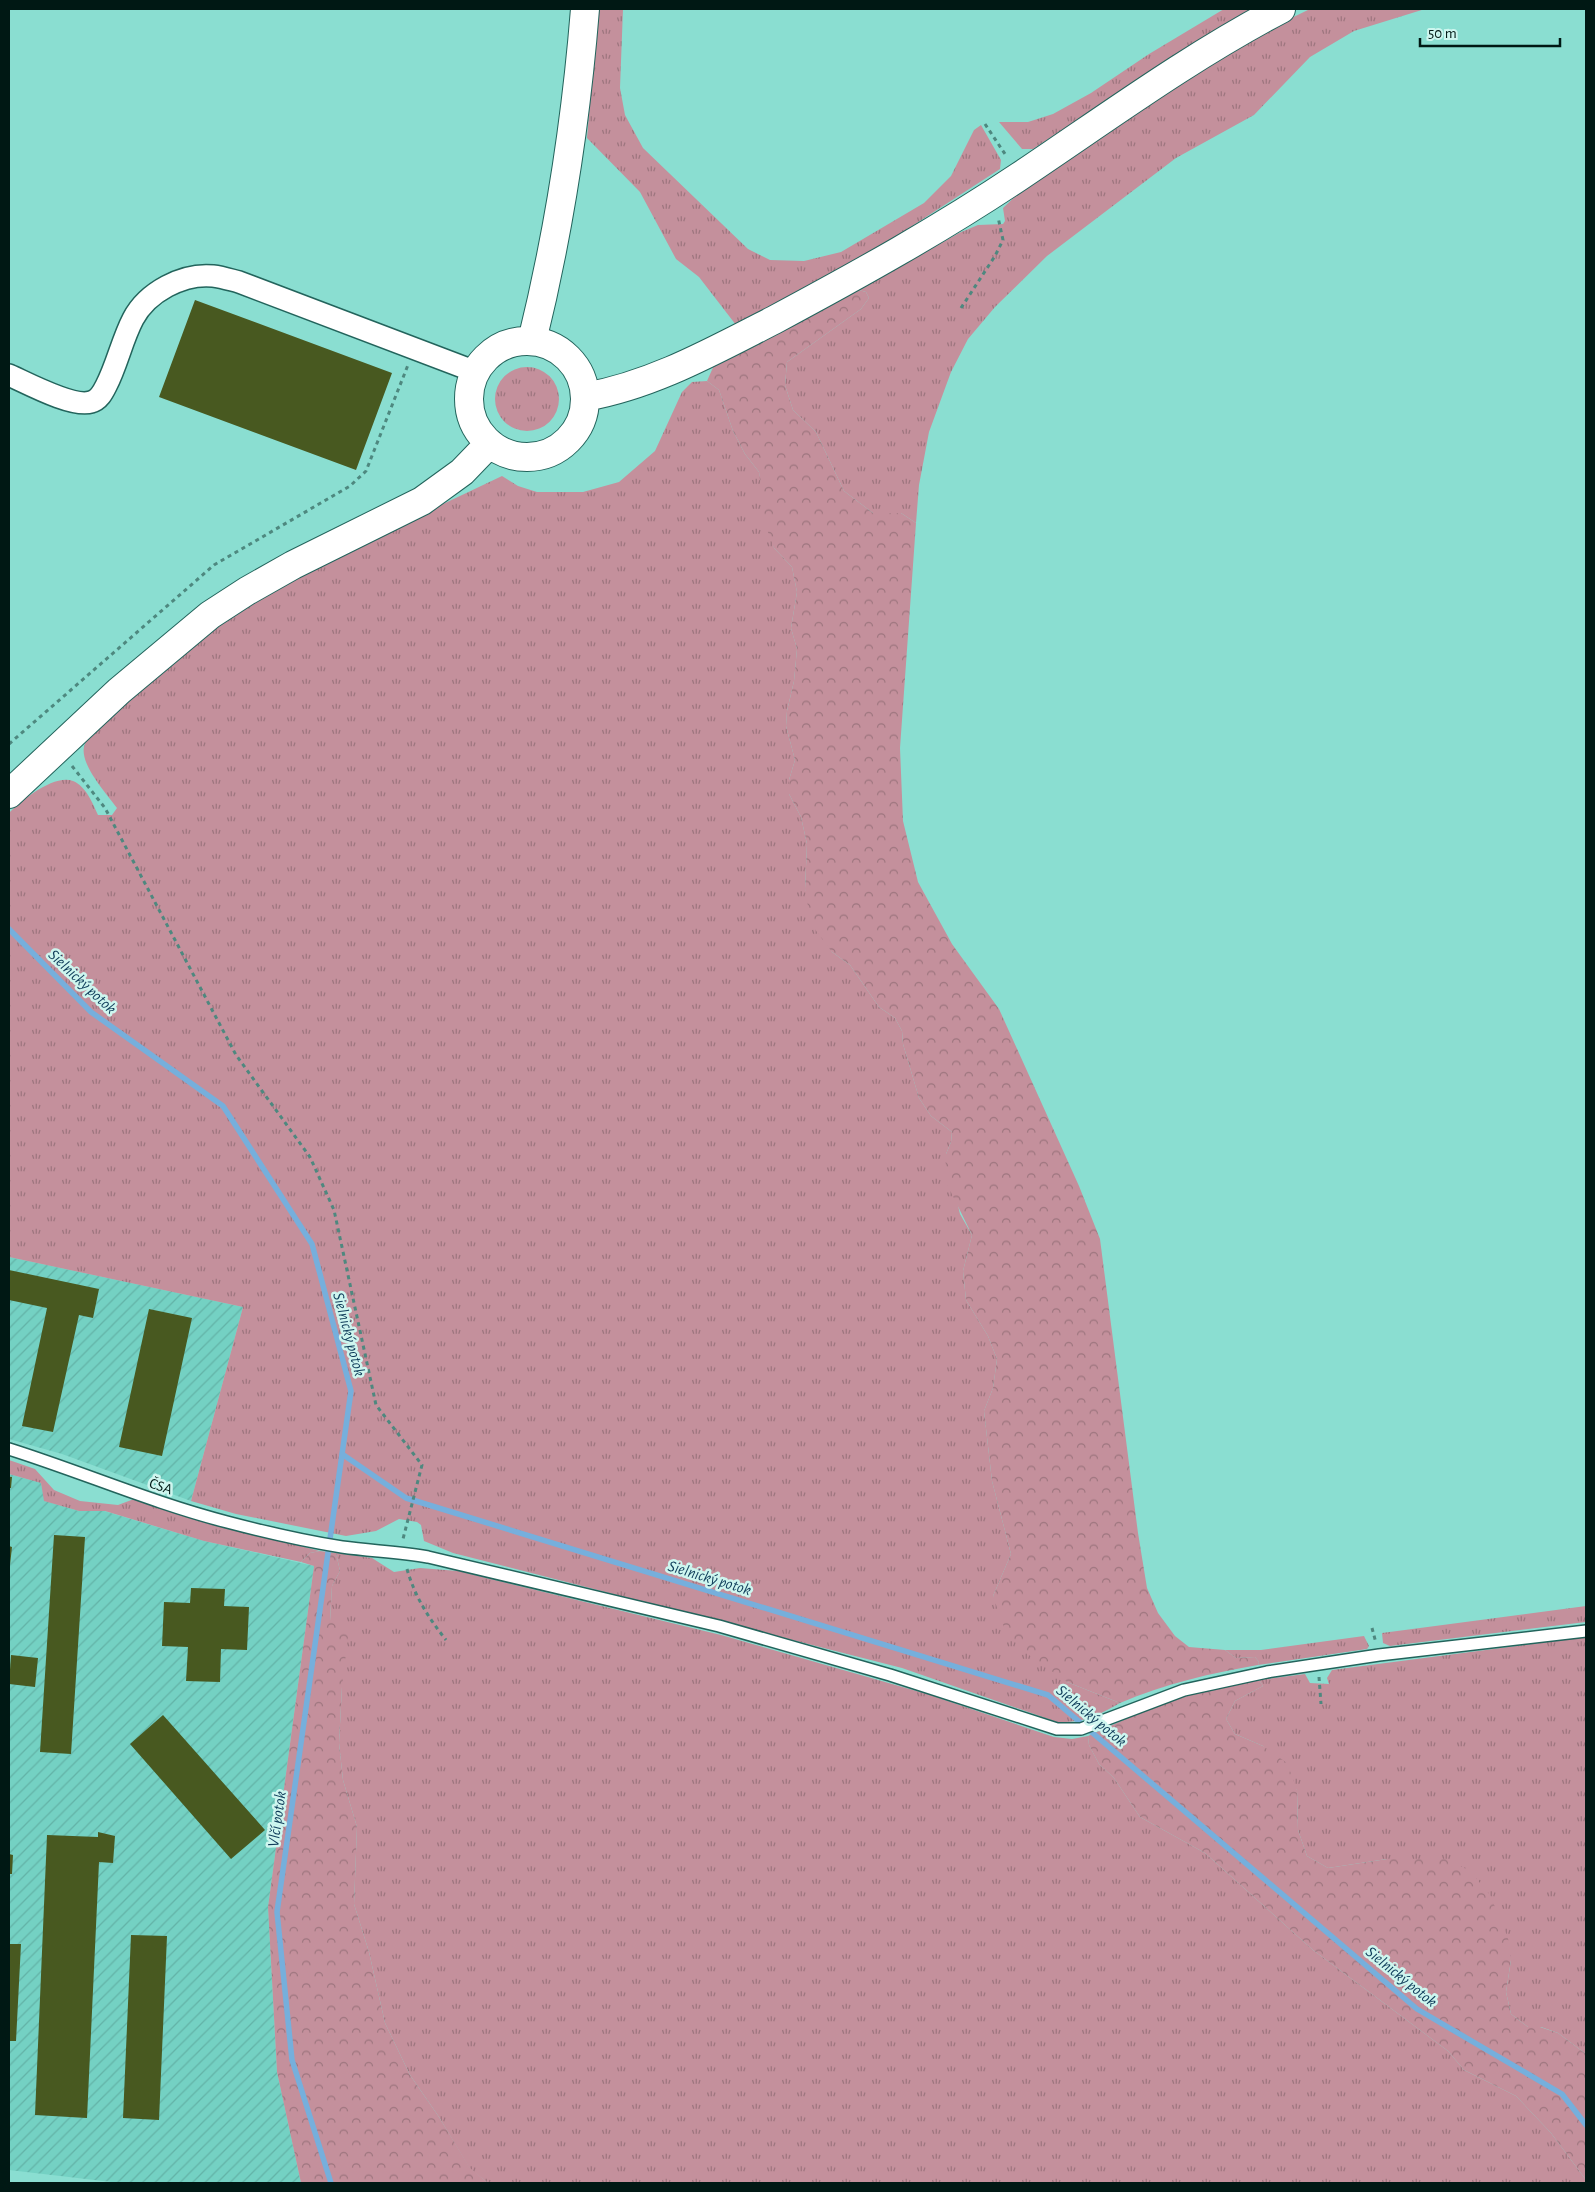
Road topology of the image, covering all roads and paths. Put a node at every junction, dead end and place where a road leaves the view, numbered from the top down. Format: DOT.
graph roads {
  1 [pos="586,9"];
  2 [pos="1281,9"];
  3 [pos="985,124"];
  4 [pos="1020,176"];
  5 [pos="987,197"];
  6 [pos="961,308"];
  7 [pos="532,342"];
  8 [pos="414,348"];
  9 [pos="476,372"];
  10 [pos="9,375"];
  11 [pos="585,397"];
  12 [pos="489,444"];
  13 [pos="9,744"];
  14 [pos="57,748"];
  15 [pos="9,794"];
  16 [pos="9,1449"];
  17 [pos="402,1552"];
  18 [pos="1586,1631"];
  19 [pos="446,1640"];
  20 [pos="1317,1664"];
  21 [pos="1321,1704"];
  1 -- 7 [label="main road"];
  2 -- 4 [label="main road"];
  3 -- 4 [label="path"];
  4 -- 5 [label="main road"];
  5 -- 6 [label="path"];
  5 -- 11 [label="main road"];
  7 -- 9 [label="main road"];
  7 -- 11 [label="main road"];
  8 -- 9 [label="street"];
  8 -- 10 [label="street"];
  8 -- 13 [label="path"];
  9 -- 12 [label="main road"];
  11 -- 12 [label="main road"];
  12 -- 14 [label="main road"];
  14 -- 15 [label="main road"];
  14 -- 17 [label="path"];
  16 -- 17 [label="lane, ČSA"];
  17 -- 19 [label="path"];
  17 -- 20 [label="lane, ČSA"];
  18 -- 20 [label="lane, ČSA"];
  20 -- 21 [label="path"];
}
